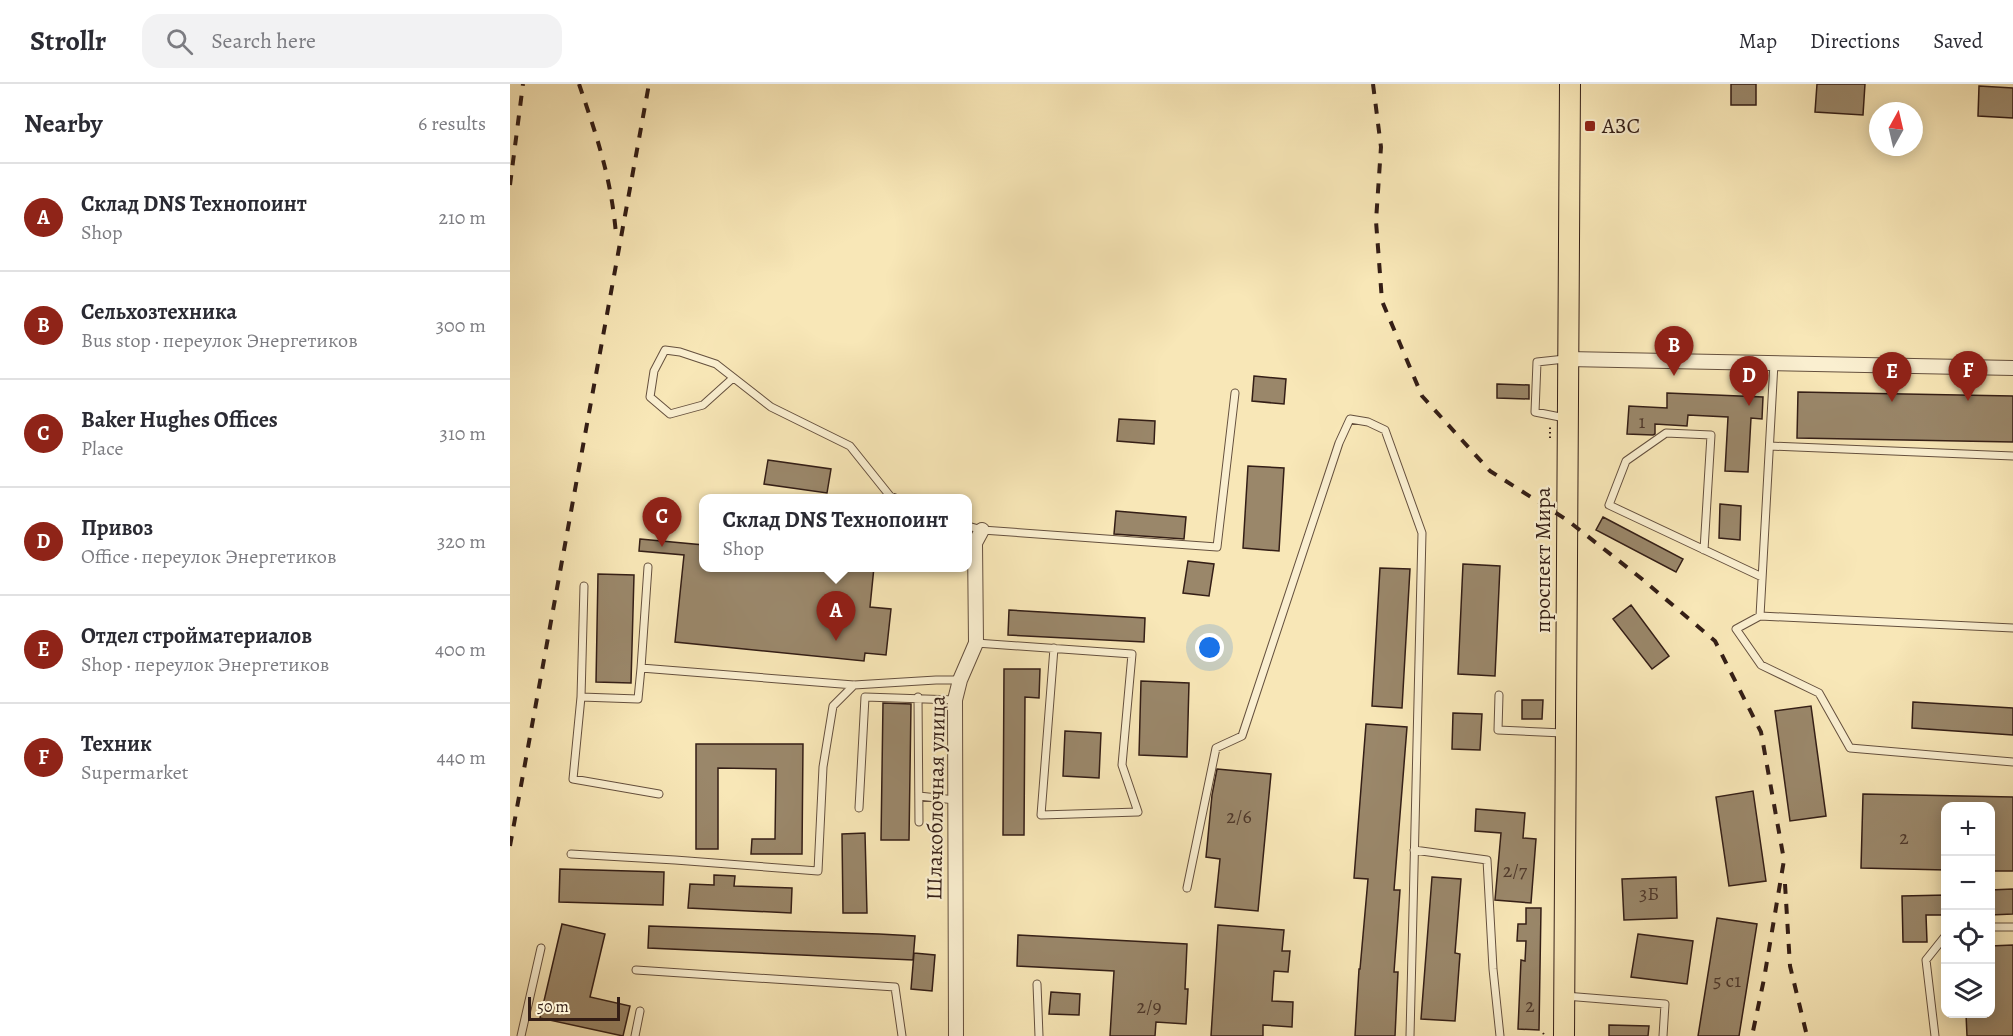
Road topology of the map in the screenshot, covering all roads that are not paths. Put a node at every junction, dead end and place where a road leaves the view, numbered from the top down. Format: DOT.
graph roads {
  1 [pos="1570,84"];
  2 [pos="1568,359"];
  3 [pos="1774,363"];
  4 [pos="2013,368"];
  5 [pos="733,378"];
  6 [pos="1235,393"];
  7 [pos="1559,416"];
  8 [pos="1770,446"];
  9 [pos="2013,456"];
  10 [pos="888,494"];
  11 [pos="972,527"];
  12 [pos="982,530"];
  13 [pos="1704,550"];
  14 [pos="648,567"];
  15 [pos="1762,577"];
  16 [pos="584,586"];
  17 [pos="1760,616"];
  18 [pos="2013,628"];
  19 [pos="976,643"];
  20 [pos="1054,648"];
  21 [pos="641,668"];
  22 [pos="960,680"];
  23 [pos="854,685"];
  24 [pos="1499,695"];
  25 [pos="581,697"];
  26 [pos="918,697"];
  27 [pos="955,700"];
  28 [pos="1566,733"];
  29 [pos="2013,762"];
  30 [pos="659,794"];
  31 [pos="919,796"];
  32 [pos="955,800"];
  33 [pos="859,808"];
  34 [pos="919,822"];
  35 [pos="1414,850"];
  36 [pos="571,855"];
  37 [pos="1187,888"];
  38 [pos="1995,927"];
  39 [pos="2013,927"];
  40 [pos="1941,941"];
  41 [pos="541,948"];
  42 [pos="636,970"];
  43 [pos="1037,984"];
  44 [pos="1565,996"];
  45 [pos="640,1011"];
  46 [pos="521,1036"];
  47 [pos="635,1036"];
  48 [pos="902,1036"];
  49 [pos="956,1036"];
  50 [pos="1039,1036"];
  51 [pos="1410,1036"];
  52 [pos="1500,1036"];
  53 [pos="1564,1036"];
  54 [pos="1663,1036"];
  55 [pos="1935,1036"];
  1 -- 2 [label="main road, проспект Мира"];
  2 -- 3 [label="street"];
  2 -- 7 [label="main road, проспект Мира"];
  2 -- 7 [label="lane"];
  3 -- 4 [label="street"];
  3 -- 8 [label="lane"];
  5 -- 5 [label="lane"];
  5 -- 10 [label="lane"];
  6 -- 12 [label="lane"];
  7 -- 28 [label="main road, проспект Мира"];
  8 -- 9 [label="lane"];
  8 -- 15 [label="lane"];
  11 -- 12 [label="lane"];
  12 -- 19 [label="street, Шлакоблочная улица"];
  13 -- 13 [label="lane"];
  13 -- 15 [label="lane"];
  14 -- 21 [label="lane"];
  15 -- 17 [label="lane"];
  16 -- 25 [label="lane"];
  17 -- 18 [label="lane"];
  17 -- 29 [label="lane"];
  19 -- 20 [label="lane"];
  19 -- 22 [label="street, Шлакоблочная улица"];
  20 -- 20 [label="lane"];
  21 -- 23 [label="lane"];
  21 -- 25 [label="lane"];
  22 -- 23 [label="lane"];
  22 -- 27 [label="street, Шлакоблочная улица"];
  23 -- 36 [label="lane"];
  24 -- 28 [label="lane"];
  25 -- 30 [label="lane"];
  26 -- 27 [label="lane"];
  26 -- 31 [label="lane"];
  26 -- 33 [label="lane"];
  27 -- 32 [label="street, Шлакоблочная улица"];
  28 -- 44 [label="main road, проспект Мира"];
  31 -- 32 [label="lane"];
  31 -- 34 [label="lane"];
  32 -- 49 [label="street, Шлакоблочная улица"];
  35 -- 37 [label="lane"];
  35 -- 51 [label="lane"];
  35 -- 52 [label="lane"];
  38 -- 39 [label="lane"];
  40 -- 55 [label="lane"];
  41 -- 46 [label="lane"];
  42 -- 48 [label="lane"];
  43 -- 50 [label="lane"];
  44 -- 53 [label="main road, проспект Мира"];
  44 -- 54 [label="lane"];
  45 -- 47 [label="lane"];
}
